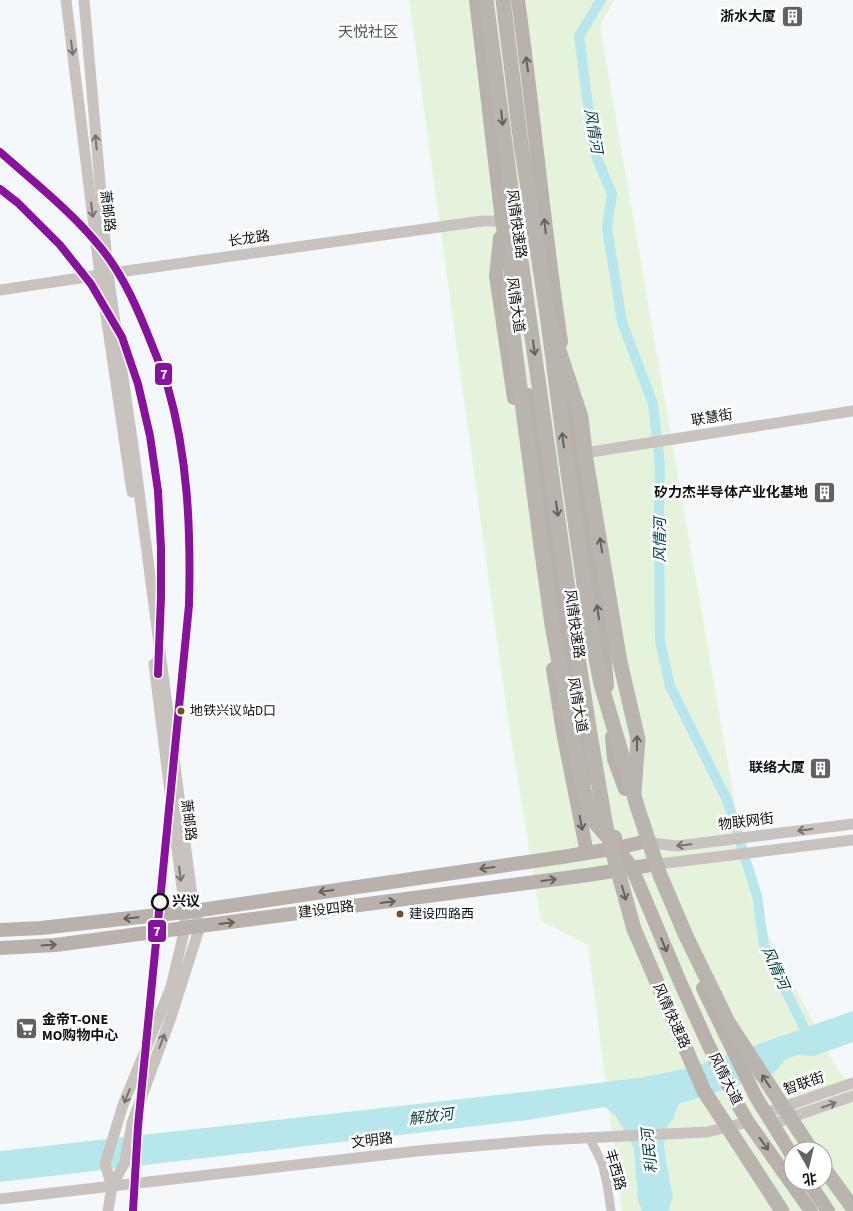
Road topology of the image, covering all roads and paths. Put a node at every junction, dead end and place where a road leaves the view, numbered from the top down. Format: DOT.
graph roads {
  1 [pos="66,0"];
  2 [pos="84,0"];
  3 [pos="476,0"];
  4 [pos="486,0"];
  5 [pos="503,0"];
  6 [pos="518,0"];
  7 [pos="508,219"];
  8 [pos="104,274"];
  9 [pos="0,290"];
  10 [pos="547,314"];
  11 [pos="853,410"];
  12 [pos="577,455"];
  13 [pos="633,810"];
  14 [pos="853,824"];
  15 [pos="853,840"];
  16 [pos="643,842"];
  17 [pos="617,848"];
  18 [pos="587,853"];
  19 [pos="651,864"];
  20 [pos="632,868"];
  21 [pos="190,911"];
  22 [pos="200,926"];
  23 [pos="185,928"];
  24 [pos="0,930"];
  25 [pos="0,948"];
  26 [pos="853,1082"];
  27 [pos="853,1096"];
  28 [pos="769,1119"];
  29 [pos="748,1122"];
  30 [pos="589,1137"];
  31 [pos="805,1141"];
  32 [pos="783,1142"];
  33 [pos="833,1181"];
  34 [pos="112,1186"];
  35 [pos="815,1191"];
  36 [pos="0,1199"];
  37 [pos="853,1208"];
  38 [pos="108,1211"];
  39 [pos="611,1211"];
  40 [pos="782,1211"];
  41 [pos="810,1211"];
  42 [pos="828,1211"];
  1 -- 8 [label="street, 萧邮路, one-way"];
  8 -- 2 [label="street, 萧邮路, one-way"];
  3 -- 7 [label="main road, 风情大道"];
  4 -- 7 [label="highway, 风情快速路, one-way, bridge"];
  5 -- 10 [label="highway, 风情快速路"];
  12 -- 6 [label="main road, 风情大道, one-way"];
  7 -- 8 [label="street, 长龙路"];
  7 -- 17 [label="main road, 风情大道"];
  7 -- 17 [label="highway, bridge"];
  7 -- 18 [label="main road, one-way"];
  7 -- 40 [label="highway, 风情快速路, one-way, bridge"];
  8 -- 9 [label="street, 长龙路"];
  8 -- 21 [label="street, 萧邮路, one-way"];
  8 -- 21 [label="street, 萧邮路"];
  13 -- 10 [label="highway, one-way, bridge"];
  31 -- 10 [label="highway, 风情快速路, one-way, bridge"];
  11 -- 12 [label="street, 联慧街"];
  13 -- 12 [label="main road, 风情大道, one-way"];
  13 -- 16 [label="main road, 风情大道"];
  14 -- 16 [label="street, 物联网街, one-way"];
  15 -- 19 [label="street"];
  16 -- 17 [label="main road, 建设四路"];
  16 -- 19 [label="main road, 风情大道"];
  17 -- 18 [label="main road, 建设四路"];
  17 -- 20 [label="main road, 风情大道"];
  18 -- 21 [label="main road, 建设四路, one-way"];
  19 -- 20 [label="main road, 建设四路"];
  19 -- 28 [label="main road, 风情大道"];
  22 -- 20 [label="main road, 建设四路, one-way"];
  20 -- 29 [label="main road, 风情大道, one-way"];
  21 -- 22 [label="street"];
  21 -- 23 [label="street, 萧邮路"];
  21 -- 24 [label="main road, 建设四路, one-way"];
  22 -- 23 [label="main road, 建设四路"];
  34 -- 22 [label="street, one-way"];
  25 -- 23 [label="main road, 建设四路, one-way"];
  23 -- 34 [label="street, 萧邮路, one-way"];
  26 -- 28 [label="street, 智联街"];
  28 -- 27 [label="street, 智联街, one-way"];
  28 -- 32 [label="main road, 风情大道"];
  29 -- 30 [label="street, 文明路"];
  29 -- 41 [label="main road, 风情大道, one-way"];
  30 -- 34 [label="street, 文明路"];
  30 -- 39 [label="street, 丰西路"];
  33 -- 37 [label="highway"];
  34 -- 36 [label="street, 文明路"];
  34 -- 38 [label="street"];
  35 -- 42 [label="main road"];
}
